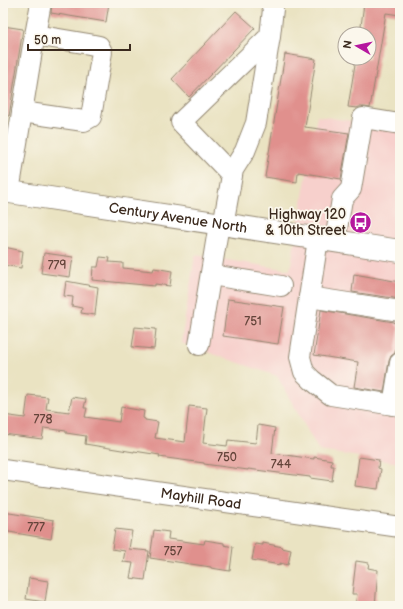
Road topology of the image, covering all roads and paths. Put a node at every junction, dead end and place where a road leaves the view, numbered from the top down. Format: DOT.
graph roads {
  1 [pos="42,3"];
  2 [pos="271,3"];
  3 [pos="35,35"];
  4 [pos="270,36"];
  5 [pos="22,112"];
  6 [pos="400,124"];
  7 [pos="232,175"];
  8 [pos="6,192"];
  9 [pos="221,224"];
  10 [pos="326,240"];
  11 [pos="400,251"];
  12 [pos="211,275"];
  13 [pos="281,286"];
  14 [pos="309,297"];
  15 [pos="400,311"];
  16 [pos="199,345"];
  17 [pos="400,363"];
  18 [pos="397,406"];
  19 [pos="3,470"];
  20 [pos="400,527"];
  1 -- 3 [label="street"];
  2 -- 4 [label="street"];
  3 -- 5 [label="street"];
  3 -- 5 [label="street"];
  4 -- 7 [label="street"];
  4 -- 7 [label="street"];
  5 -- 8 [label="street"];
  6 -- 10 [label="street"];
  7 -- 9 [label="street"];
  8 -- 9 [label="main road, Century Avenue North"];
  9 -- 10 [label="main road, Century Avenue North"];
  9 -- 12 [label="street"];
  10 -- 11 [label="main road, Century Avenue North"];
  10 -- 14 [label="street"];
  12 -- 13 [label="street"];
  12 -- 16 [label="street"];
  14 -- 15 [label="street"];
  14 -- 18 [label="street"];
  17 -- 18 [label="street"];
  19 -- 20 [label="street, Mayhill Road"];
}
